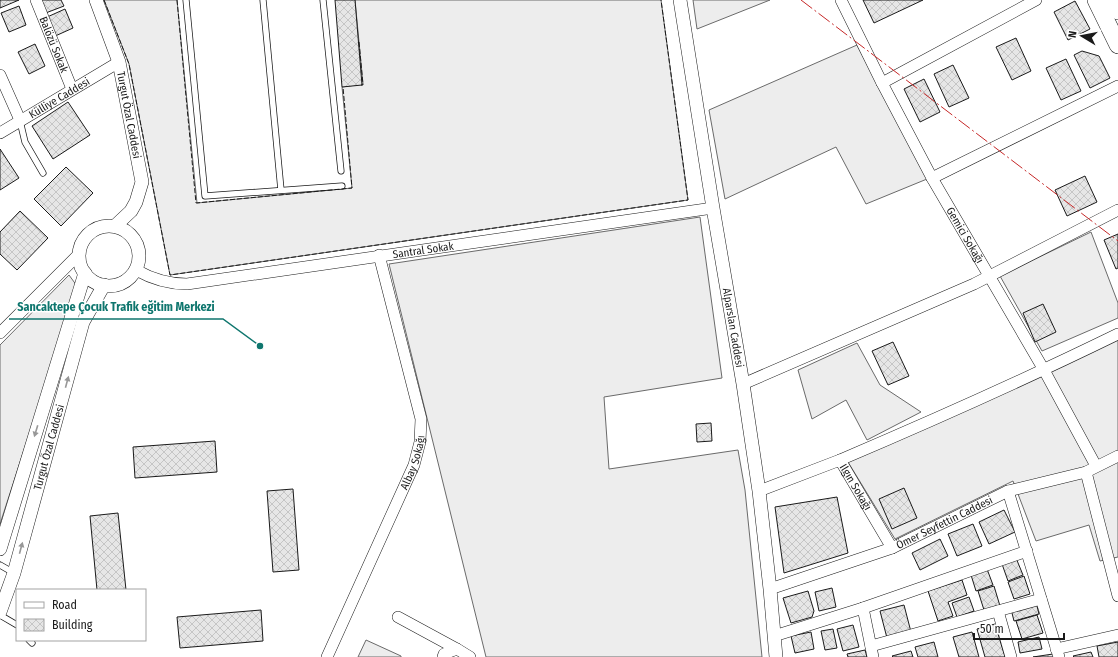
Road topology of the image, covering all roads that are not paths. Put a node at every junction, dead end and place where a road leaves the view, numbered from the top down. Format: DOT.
graph roads {
  1 [pos="36,0"];
  2 [pos="96,0"];
  3 [pos="186,0"];
  4 [pos="263,0"];
  5 [pos="323,0"];
  6 [pos="680,0"];
  7 [pos="841,0"];
  8 [pos="1036,0"];
  9 [pos="1096,0"];
  10 [pos="1113,0"];
  11 [pos="1118,11"];
  12 [pos="1118,45"];
  13 [pos="119,62"];
  14 [pos="0,76"];
  15 [pos="882,83"];
  16 [pos="1118,86"];
  17 [pos="72,89"];
  18 [pos="20,120"];
  19 [pos="0,132"];
  20 [pos="341,171"];
  21 [pos="43,173"];
  22 [pos="932,178"];
  23 [pos="342,186"];
  24 [pos="281,190"];
  25 [pos="713,208"];
  26 [pos="1118,210"];
  27 [pos="116,226"];
  28 [pos="79,254"];
  29 [pos="379,255"];
  30 [pos="136,270"];
  31 [pos="84,273"];
  32 [pos="990,275"];
  33 [pos="104,285"];
  34 [pos="0,332"];
  35 [pos="1118,334"];
  36 [pos="1044,370"];
  37 [pos="743,384"];
  38 [pos="1118,456"];
  39 [pos="840,460"];
  40 [pos="1096,466"];
  41 [pos="1086,472"];
  42 [pos="759,491"];
  43 [pos="1008,491"];
  44 [pos="892,548"];
  45 [pos="0,549"];
  46 [pos="1027,551"];
  47 [pos="0,565"];
  48 [pos="14,573"];
  49 [pos="770,590"];
  50 [pos="1118,596"];
  51 [pos="1041,599"];
  52 [pos="863,608"];
  53 [pos="998,611"];
  54 [pos="0,612"];
  55 [pos="0,615"];
  56 [pos="398,617"];
  57 [pos="16,623"];
  58 [pos="1118,635"];
  59 [pos="774,636"];
  60 [pos="457,649"];
  61 [pos="872,652"];
  62 [pos="1058,653"];
  63 [pos="327,657"];
  64 [pos="443,657"];
  65 [pos="470,657"];
  66 [pos="776,657"];
  67 [pos="1011,657"];
  1 -- 17 [label="street, Balözü Sokak"];
  2 -- 13 [label="street, Turgut Özal Caddesi"];
  3 -- 24 [label="lane"];
  4 -- 24 [label="lane"];
  5 -- 20 [label="lane"];
  6 -- 25 [label="street, Alparslan Caddesi"];
  7 -- 15 [label="street, Gemici Sokağı"];
  8 -- 15 [label="street"];
  9 -- 12 [label="main road"];
  10 -- 11 [label="main road"];
  13 -- 17 [label="street, Külliye Caddesi"];
  13 -- 27 [label="street, Turgut Özal Caddesi"];
  14 -- 18 [label="street"];
  15 -- 22 [label="street, Gemici Sokağı"];
  16 -- 22 [label="street"];
  17 -- 18 [label="street, Külliye Caddesi"];
  18 -- 19 [label="street, Külliye Caddesi"];
  18 -- 21 [label="lane"];
  22 -- 32 [label="street, Gemici Sokağı"];
  23 -- 24 [label="lane"];
  25 -- 29 [label="street, Santral Sokak"];
  25 -- 37 [label="street, Alparslan Caddesi"];
  26 -- 32 [label="street"];
  27 -- 28 [label="street"];
  27 -- 30 [label="street"];
  28 -- 31 [label="street"];
  28 -- 34 [label="street"];
  29 -- 30 [label="street, Santral Sokak"];
  29 -- 63 [label="street, Albay Sokağı"];
  30 -- 33 [label="street"];
  31 -- 33 [label="street"];
  31 -- 45 [label="street, Turgut Özal Caddesi, one-way"];
  32 -- 36 [label="street, Gemici Sokağı"];
  32 -- 37 [label="street"];
  48 -- 33 [label="street, Turgut Özal Caddesi, one-way"];
  35 -- 36 [label="street"];
  36 -- 39 [label="street"];
  36 -- 40 [label="street, Gemici Sokağı"];
  37 -- 42 [label="street, Alparslan Caddesi"];
  38 -- 40 [label="street, Ömer Seyfettin Caddesi"];
  39 -- 42 [label="street, Ilgın Sokağı"];
  39 -- 44 [label="street, Ilgın Sokağı"];
  40 -- 41 [label="street, Ömer Seyfettin Caddesi"];
  41 -- 43 [label="street, Ömer Seyfettin Caddesi"];
  41 -- 50 [label="street"];
  42 -- 49 [label="street, Alparslan Caddesi"];
  43 -- 44 [label="street, Ömer Seyfettin Caddesi"];
  43 -- 46 [label="street"];
  44 -- 49 [label="street, Ömer Seyfettin Caddesi"];
  46 -- 51 [label="street"];
  46 -- 52 [label="street"];
  47 -- 48 [label="lane"];
  48 -- 54 [label="street, Turgut Özal Caddesi"];
  49 -- 59 [label="street, Alparslan Caddesi"];
  51 -- 53 [label="street"];
  51 -- 62 [label="street"];
  52 -- 59 [label="street"];
  52 -- 61 [label="street"];
  53 -- 61 [label="street"];
  53 -- 67 [label="street"];
  55 -- 57 [label="lane"];
  56 -- 60 [label="street"];
  58 -- 62 [label="street"];
  59 -- 66 [label="street, Alparslan Caddesi"];
  60 -- 64 [label="street"];
  60 -- 65 [label="street"];
}
